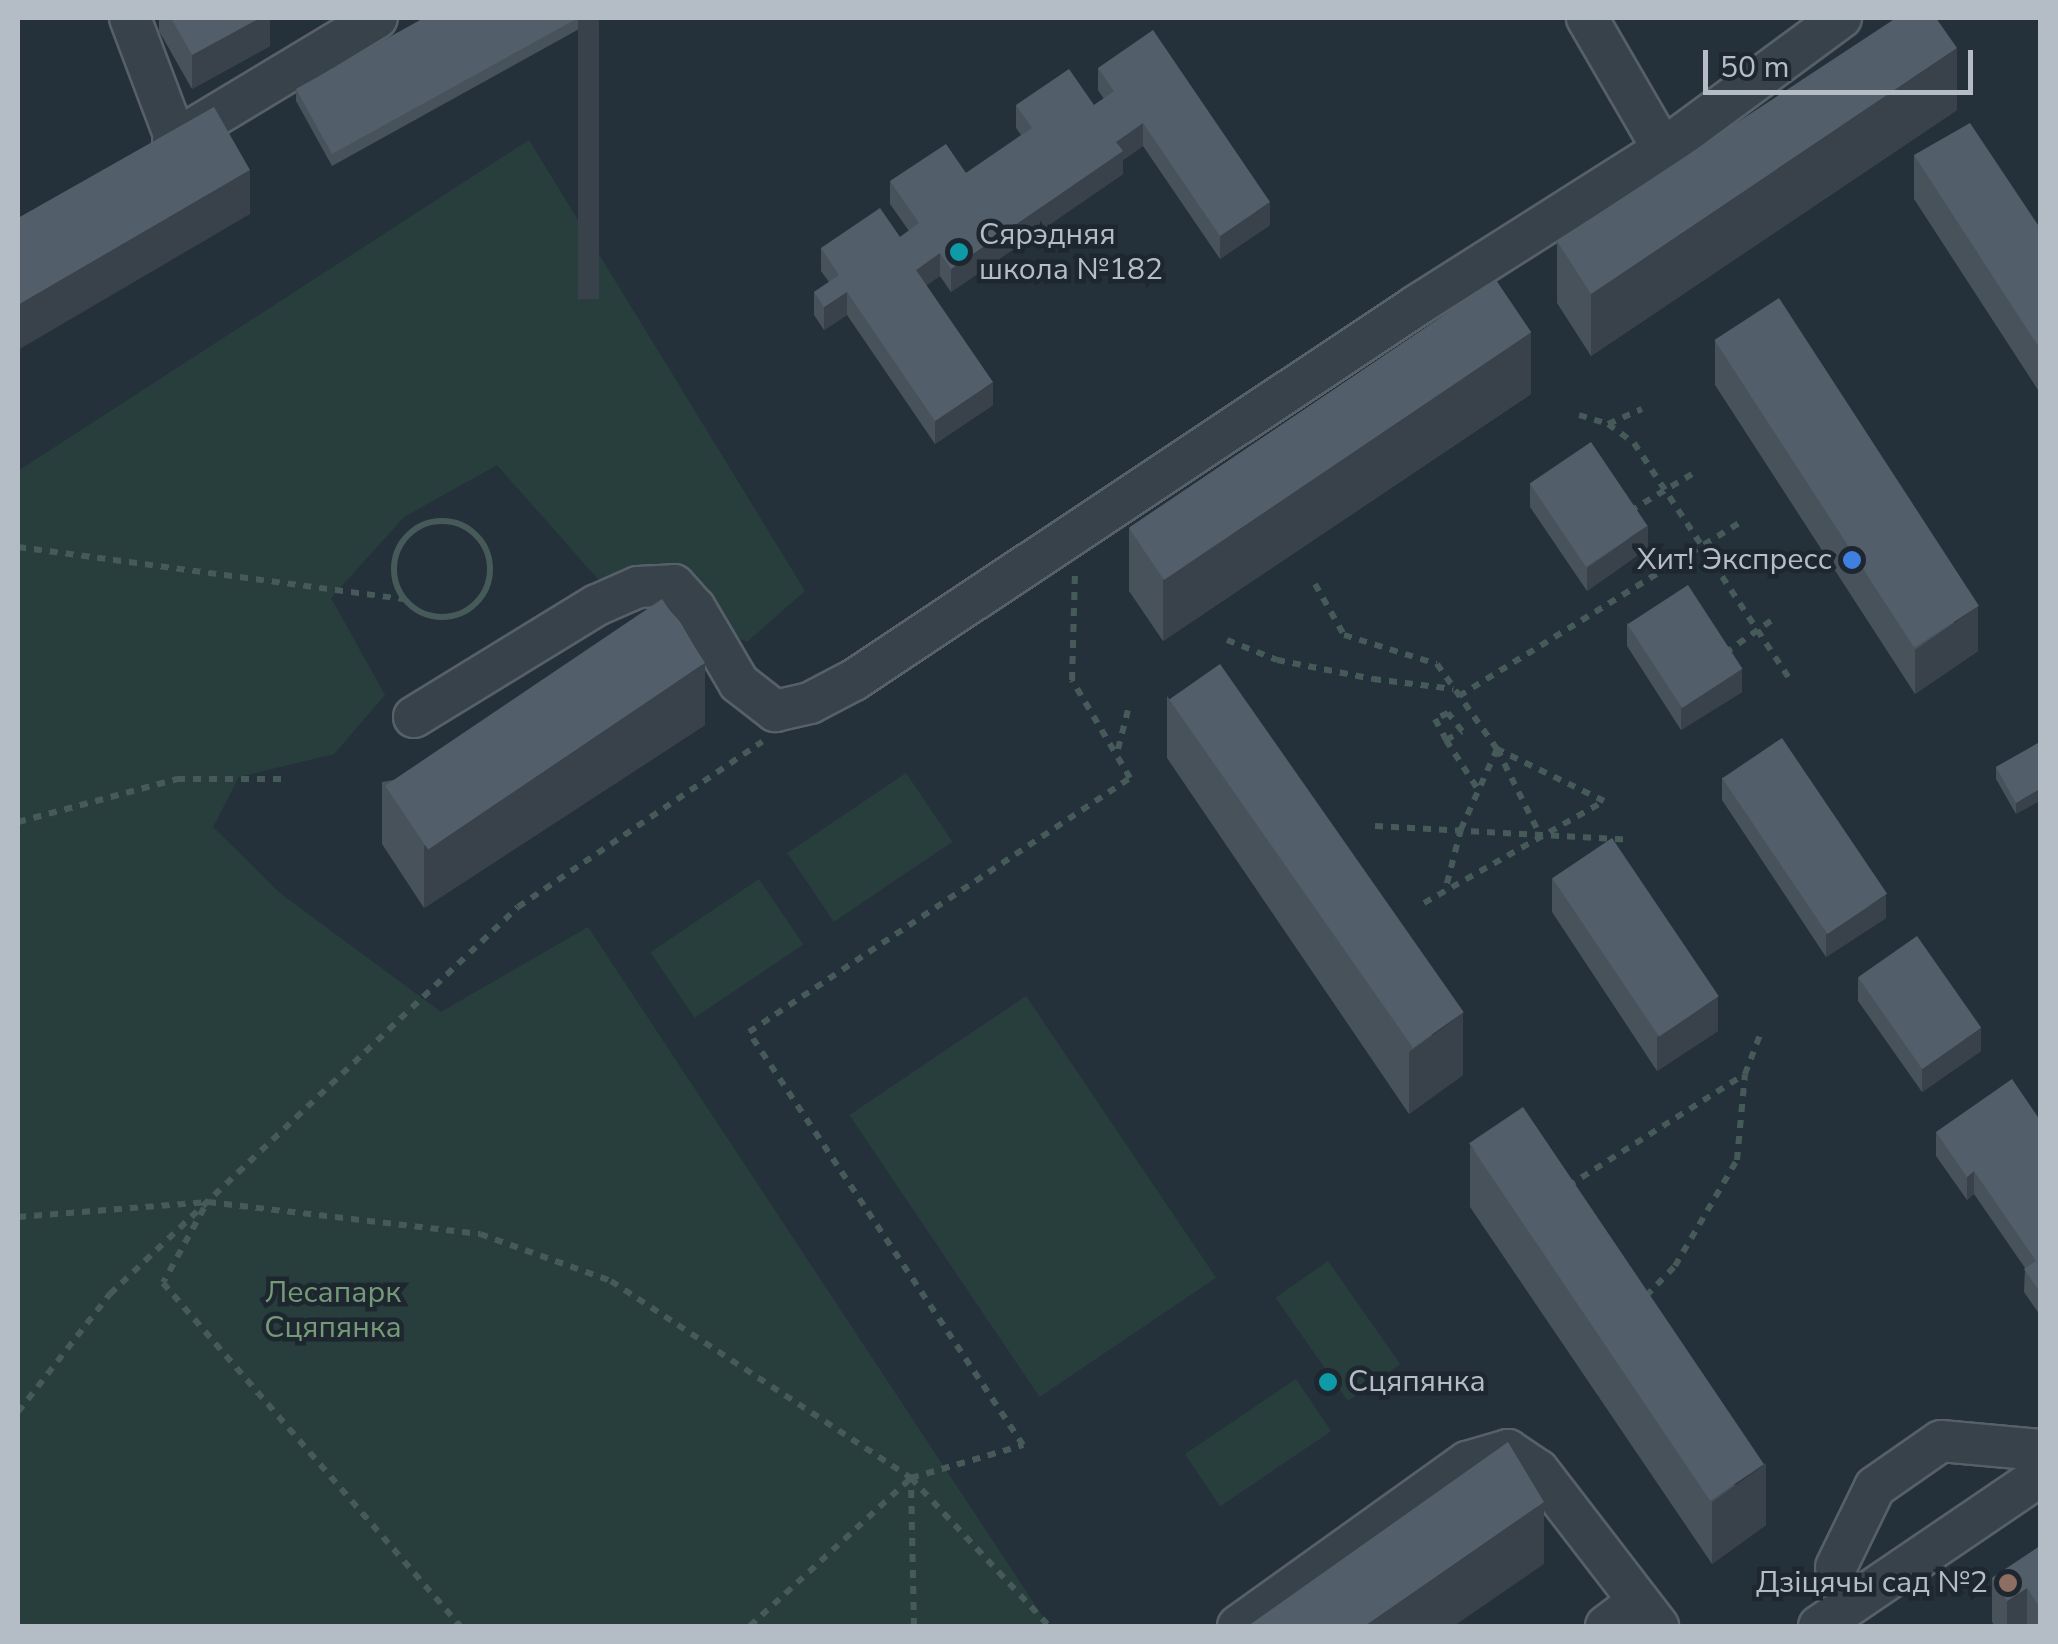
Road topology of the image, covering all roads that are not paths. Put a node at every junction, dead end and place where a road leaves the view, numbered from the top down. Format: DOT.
graph roads {
  1 [pos="130,18"];
  2 [pos="377,18"];
  3 [pos="1588,18"];
  4 [pos="1841,18"];
  5 [pos="1663,148"];
  6 [pos="414,717"];
  7 [pos="2040,1450"];
  8 [pos="2040,1476"];
  9 [pos="1836,1567"];
  10 [pos="1649,1614"];
  11 [pos="1238,1626"];
  12 [pos="1606,1626"];
  13 [pos="1819,1626"];
  1 -- 2 [label="street"];
  3 -- 5 [label="street"];
  4 -- 5 [label="street"];
  5 -- 6 [label="street"];
  7 -- 9 [label="street"];
  8 -- 13 [label="street"];
  10 -- 11 [label="street"];
  10 -- 12 [label="street"];
}
